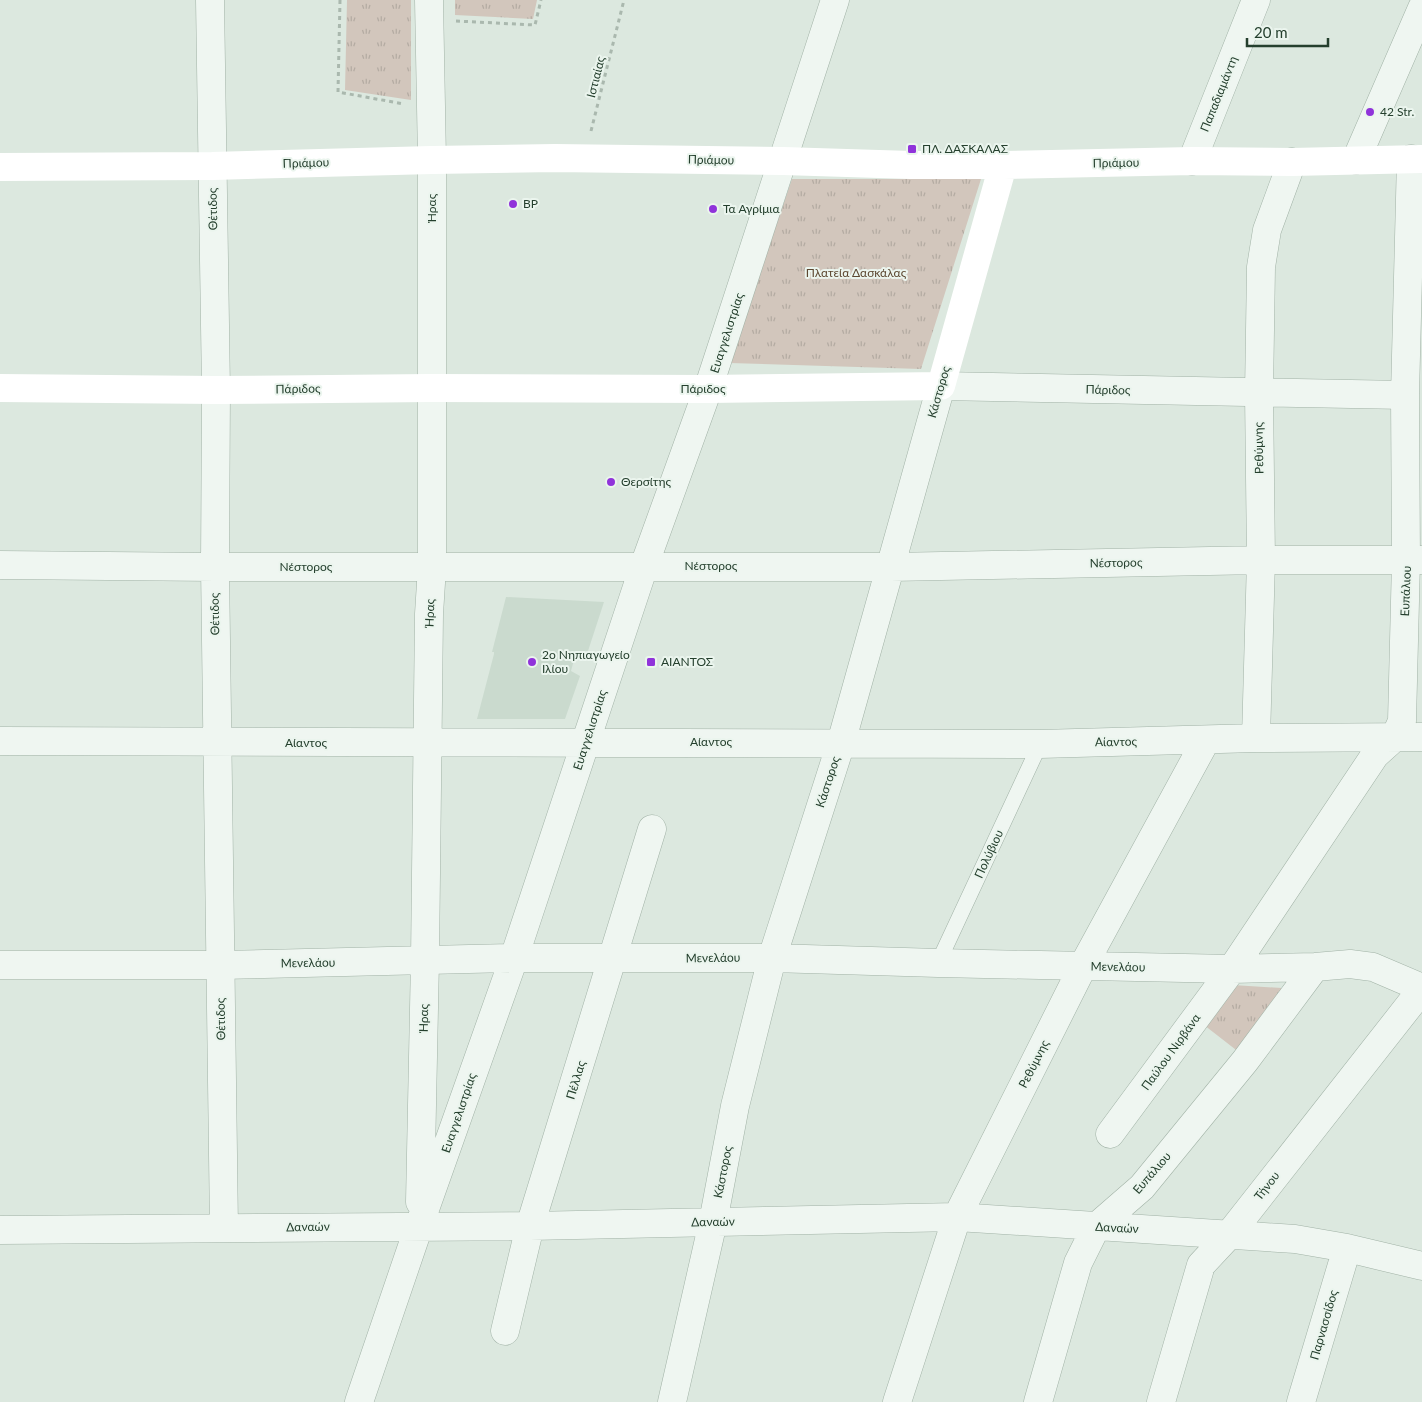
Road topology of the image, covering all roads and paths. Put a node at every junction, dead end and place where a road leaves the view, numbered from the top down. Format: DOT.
graph roads {
  1 [pos="210,0"];
  2 [pos="340,0"];
  3 [pos="541,0"];
  4 [pos="624,0"];
  5 [pos="835,0"];
  6 [pos="1256,0"];
  7 [pos="1422,8"];
  8 [pos="429,10"];
  9 [pos="431,108"];
  10 [pos="584,158"];
  11 [pos="1417,159"];
  12 [pos="432,160"];
  13 [pos="1356,160"];
  14 [pos="783,161"];
  15 [pos="1192,161"];
  16 [pos="1292,162"];
  17 [pos="1003,165"];
  18 [pos="212,166"];
  19 [pos="0,167"];
  20 [pos="941,386"];
  21 [pos="0,388"];
  22 [pos="431,388"];
  23 [pos="708,389"];
  24 [pos="216,390"];
  25 [pos="1258,393"];
  26 [pos="1405,395"];
  27 [pos="1261,560"];
  28 [pos="1414,560"];
  29 [pos="0,565"];
  30 [pos="214,566"];
  31 [pos="432,566"];
  32 [pos="644,566"];
  33 [pos="891,567"];
  34 [pos="1395,737"];
  35 [pos="1422,737"];
  36 [pos="1256,738"];
  37 [pos="1206,740"];
  38 [pos="0,741"];
  39 [pos="428,742"];
  40 [pos="586,742"];
  41 [pos="841,742"];
  42 [pos="217,743"];
  43 [pos="1040,744"];
  44 [pos="652,830"];
  45 [pos="514,958"];
  46 [pos="772,958"];
  47 [pos="613,959"];
  48 [pos="425,960"];
  49 [pos="938,963"];
  50 [pos="0,965"];
  51 [pos="220,965"];
  52 [pos="1083,966"];
  53 [pos="1315,967"];
  54 [pos="1232,969"];
  55 [pos="1422,988"];
  56 [pos="1422,996"];
  57 [pos="1110,1134"];
  58 [pos="957,1217"];
  59 [pos="713,1222"];
  60 [pos="419,1226"];
  61 [pos="530,1226"];
  62 [pos="1096,1227"];
  63 [pos="224,1228"];
  64 [pos="0,1230"];
  65 [pos="1229,1235"];
  66 [pos="1347,1248"];
  67 [pos="1422,1266"];
  68 [pos="505,1331"];
  69 [pos="359,1402"];
  70 [pos="672,1402"];
  71 [pos="897,1402"];
  72 [pos="1038,1402"];
  73 [pos="1161,1402"];
  74 [pos="1302,1402"];
  1 -- 18 [label="street, Θέτιδος"];
  2 -- 9 [label="path"];
  3 -- 8 [label="path"];
  4 -- 10 [label="path, Ιστιαίας"];
  5 -- 14 [label="street, Ευαγγελιστρίας"];
  6 -- 15 [label="street, Παπαδιαμάντη"];
  7 -- 13 [label="street"];
  8 -- 9 [label="street, Ήρας"];
  9 -- 12 [label="street, Ήρας"];
  10 -- 12 [label="street, Πριάμου"];
  10 -- 14 [label="street, Πριάμου"];
  11 -- 13 [label="street, Πριάμου"];
  11 -- 26 [label="street, Ευπάλιου"];
  12 -- 18 [label="street, Πριάμου"];
  12 -- 22 [label="street, Ήρας"];
  13 -- 16 [label="street, Πριάμου"];
  14 -- 17 [label="street, Πριάμου"];
  14 -- 23 [label="street, Ευαγγελιστρίας"];
  15 -- 16 [label="street, Πριάμου"];
  15 -- 17 [label="street, Πριάμου"];
  16 -- 25 [label="street, Ρεθύμνης"];
  17 -- 20 [label="street, Κάστορος"];
  18 -- 19 [label="street, Πριάμου"];
  18 -- 24 [label="street, Θέτιδος"];
  20 -- 23 [label="street, Πάριδος"];
  20 -- 25 [label="street, Πάριδος"];
  20 -- 33 [label="street, Κάστορος"];
  21 -- 24 [label="street, Πάριδος"];
  22 -- 23 [label="street, Πάριδος"];
  22 -- 24 [label="street, Πάριδος"];
  22 -- 31 [label="street, Ήρας"];
  23 -- 32 [label="street, Ευαγγελιστρίας"];
  24 -- 30 [label="street, Θέτιδος"];
  25 -- 26 [label="street, Πάριδος"];
  25 -- 27 [label="street, Ρεθύμνης"];
  26 -- 28 [label="street, Ευπάλιου"];
  27 -- 28 [label="street, Νέστορος"];
  27 -- 33 [label="street, Νέστορος"];
  27 -- 36 [label="street, Ρεθύμνης"];
  28 -- 34 [label="street, Ευπάλιου"];
  29 -- 30 [label="street, Νέστορος"];
  30 -- 31 [label="street, Νέστορος"];
  30 -- 42 [label="street, Θέτιδος"];
  31 -- 32 [label="street, Νέστορος"];
  31 -- 39 [label="street, Ήρας"];
  32 -- 33 [label="street, Νέστορος"];
  32 -- 40 [label="street, Ευαγγελιστρίας"];
  33 -- 41 [label="street, Κάστορος"];
  34 -- 35 [label="street, Αίαντος"];
  34 -- 36 [label="street, Αίαντος"];
  34 -- 54 [label="street"];
  36 -- 37 [label="street, Αίαντος"];
  37 -- 43 [label="street, Αίαντος"];
  37 -- 52 [label="street, Ρεθύμνης"];
  38 -- 42 [label="street, Αίαντος"];
  39 -- 40 [label="street, Αίαντος"];
  39 -- 42 [label="street, Αίαντος"];
  39 -- 48 [label="street, Ήρας"];
  40 -- 41 [label="street, Αίαντος"];
  40 -- 45 [label="street, Ευαγγελιστρίας"];
  41 -- 43 [label="street, Αίαντος"];
  41 -- 46 [label="street, Κάστορος"];
  42 -- 51 [label="street, Θέτιδος"];
  43 -- 49 [label="lane, Πολύβιου"];
  44 -- 47 [label="street, Πέλλας"];
  45 -- 47 [label="street, Μενελάου"];
  45 -- 48 [label="street, Μενελάου"];
  45 -- 60 [label="street, Ευαγγελιστρίας"];
  46 -- 47 [label="street, Μενελάου"];
  46 -- 49 [label="street, Μενελάου"];
  46 -- 59 [label="street, Κάστορος"];
  47 -- 61 [label="street, Πέλλας"];
  48 -- 51 [label="street, Μενελάου"];
  48 -- 60 [label="street, Ήρας"];
  49 -- 52 [label="street, Μενελάου"];
  50 -- 51 [label="street, Μενελάου"];
  51 -- 63 [label="street, Θέτιδος"];
  52 -- 54 [label="street, Μενελάου"];
  52 -- 58 [label="street, Ρεθύμνης"];
  53 -- 54 [label="street, Μενελάου"];
  53 -- 55 [label="street, Μενελάου"];
  53 -- 62 [label="street, Ευπάλιου"];
  54 -- 57 [label="street, Παύλου Νιρβάνα"];
  56 -- 65 [label="street, Τήνου"];
  58 -- 59 [label="street, Δαναών"];
  58 -- 62 [label="street, Δαναών"];
  58 -- 71 [label="street, Ρεθύμνης"];
  59 -- 61 [label="street, Δαναών"];
  59 -- 70 [label="street, Κάστορος"];
  60 -- 61 [label="street, Δαναών"];
  60 -- 63 [label="street, Δαναών"];
  60 -- 69 [label="street, Ευαγγελιστρίας"];
  61 -- 68 [label="street, Πέλλας"];
  62 -- 65 [label="street, Δαναών"];
  62 -- 72 [label="street, Ευπάλιου"];
  63 -- 64 [label="street, Δαναών"];
  65 -- 66 [label="street, Δαναών"];
  65 -- 73 [label="street, Τήνου"];
  66 -- 67 [label="street, Δαναών"];
  66 -- 74 [label="street, Παρνασσίδος"];
}
